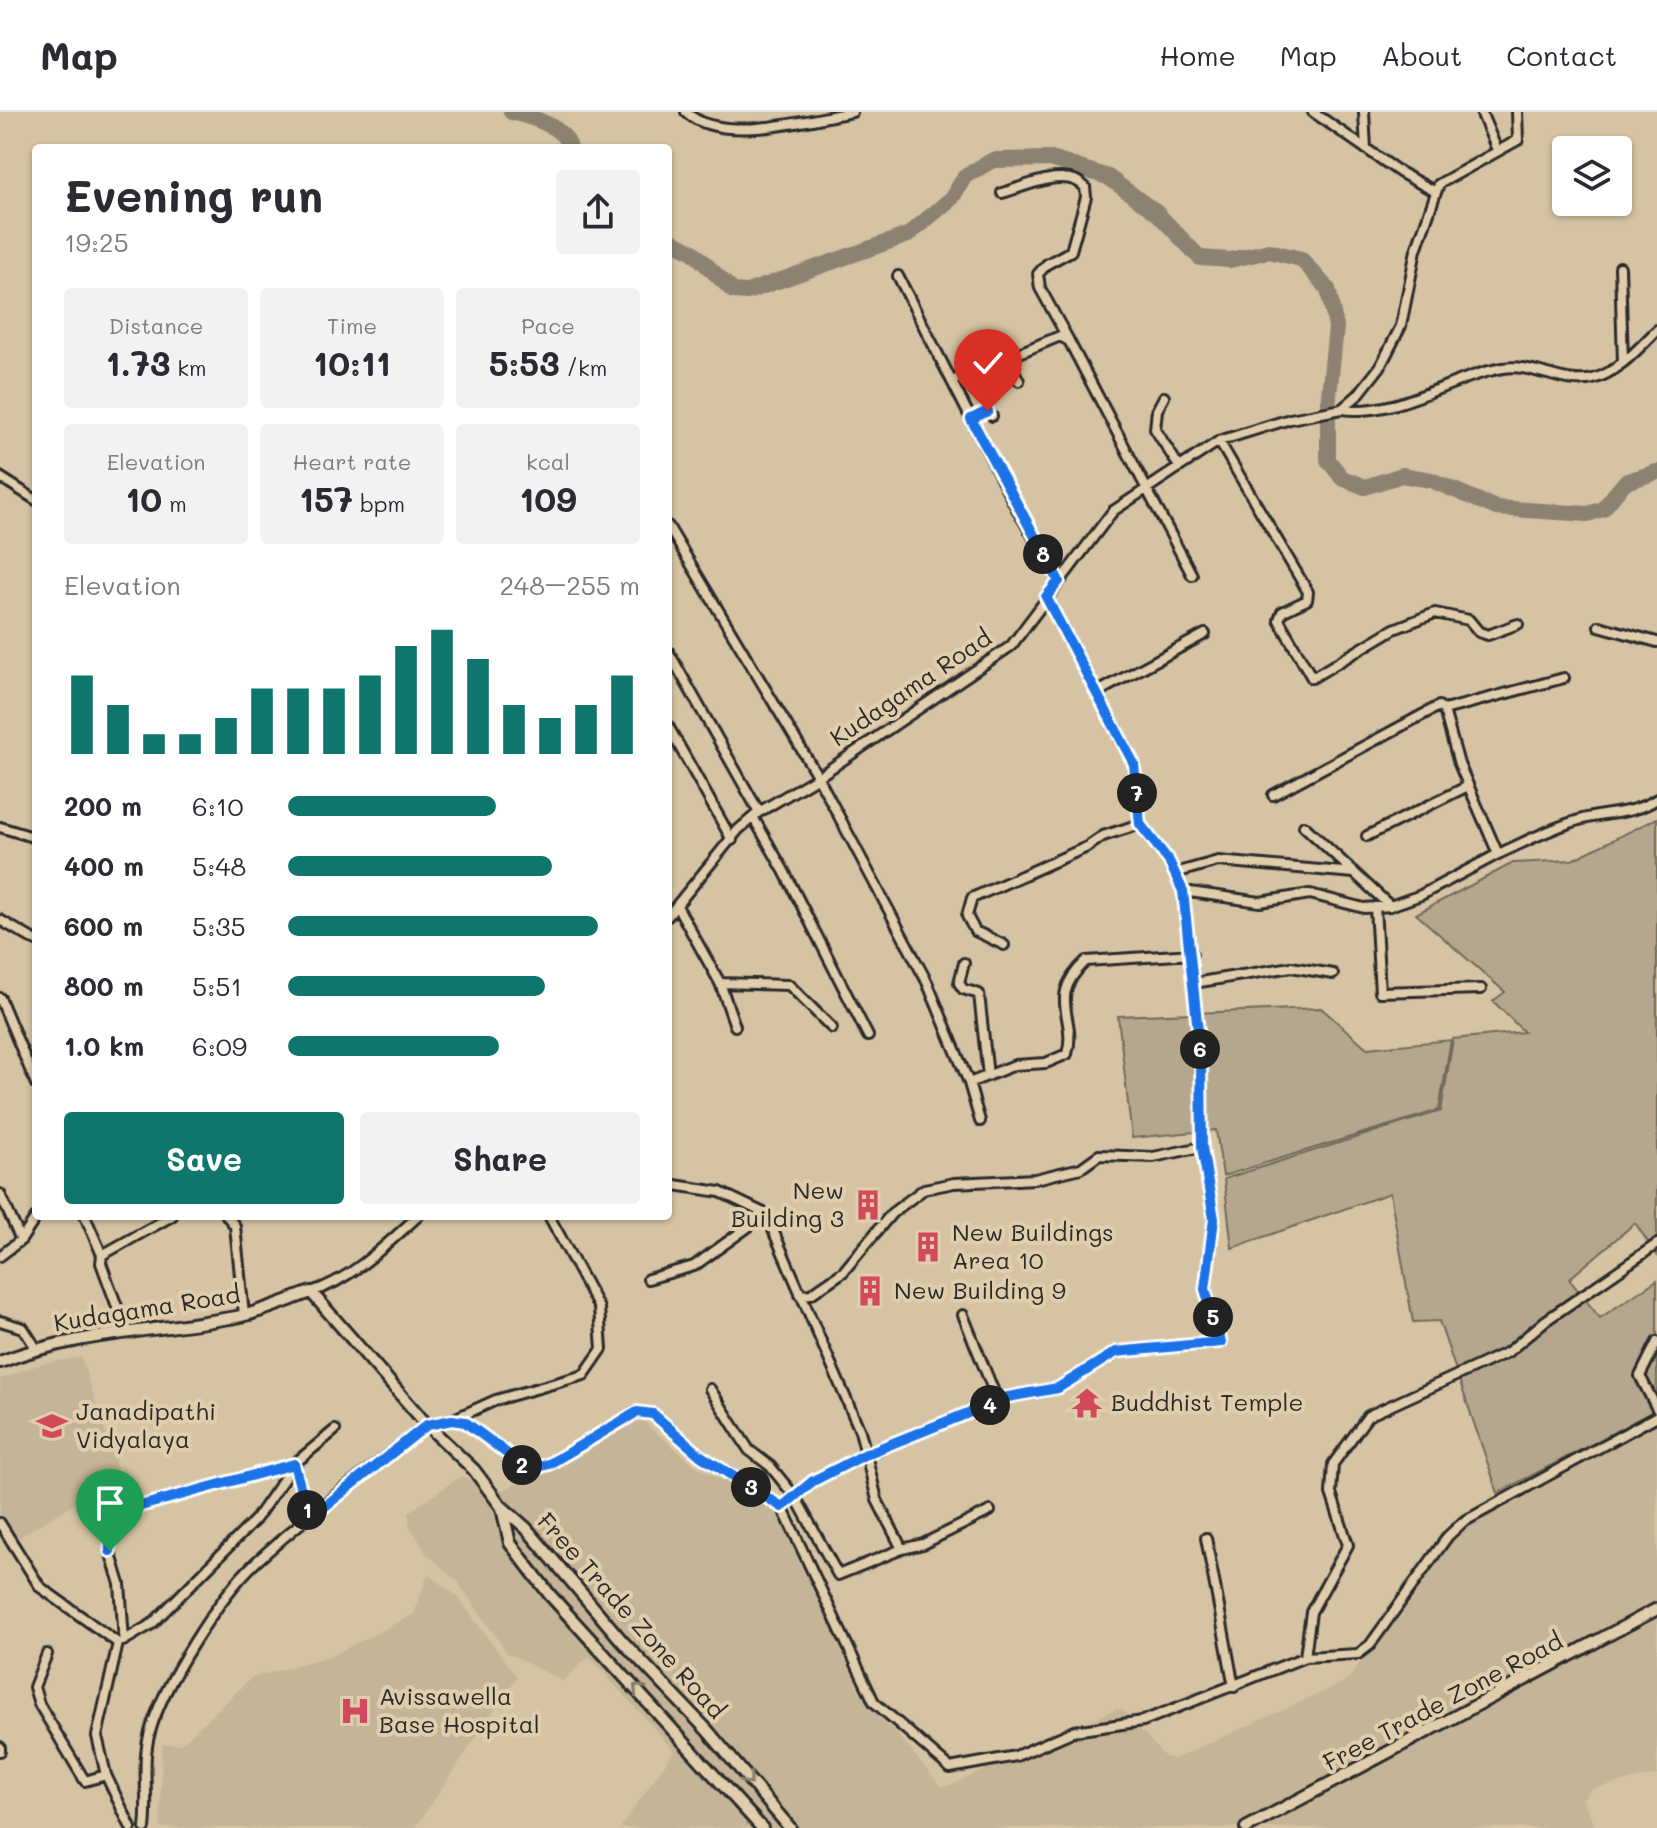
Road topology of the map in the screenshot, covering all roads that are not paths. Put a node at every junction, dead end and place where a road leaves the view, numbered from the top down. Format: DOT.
graph roads {
  1 [pos="686,112"];
  2 [pos="852,112"];
  3 [pos="1313,112"];
  4 [pos="1364,112"];
  5 [pos="1481,112"];
  6 [pos="1517,112"];
  7 [pos="1366,149"];
  8 [pos="1497,150"];
  9 [pos="1436,192"];
  10 [pos="1002,193"];
  11 [pos="1620,267"];
  12 [pos="898,276"];
  13 [pos="1657,330"];
  14 [pos="1069,341"];
  15 [pos="1007,356"];
  16 [pos="1623,362"];
  17 [pos="952,381"];
  18 [pos="1019,381"];
  19 [pos="1164,397"];
  20 [pos="1342,409"];
  21 [pos="992,416"];
  22 [pos="971,419"];
  23 [pos="1219,441"];
  24 [pos="1178,465"];
  25 [pos="0,477"];
  26 [pos="1148,486"];
  27 [pos="32,497"];
  28 [pos="672,533"];
  29 [pos="1192,575"];
  30 [pos="1059,581"];
  31 [pos="1046,597"];
  32 [pos="1518,624"];
  33 [pos="1599,626"];
  34 [pos="1205,634"];
  35 [pos="1657,642"];
  36 [pos="672,658"];
  37 [pos="1564,678"];
  38 [pos="1096,693"];
  39 [pos="1444,710"];
  40 [pos="672,733"];
  41 [pos="818,777"];
  42 [pos="1468,786"];
  43 [pos="1273,795"];
  44 [pos="1657,799"];
  45 [pos="756,814"];
  46 [pos="1140,824"];
  47 [pos="1304,826"];
  48 [pos="0,827"];
  49 [pos="1367,836"];
  50 [pos="32,837"];
  51 [pos="732,840"];
  52 [pos="1498,854"];
  53 [pos="1175,873"];
  54 [pos="1354,873"];
  55 [pos="1183,891"];
  56 [pos="1390,906"];
  57 [pos="1375,907"];
  58 [pos="672,910"];
  59 [pos="672,912"];
  60 [pos="0,920"];
  61 [pos="32,939"];
  62 [pos="1004,945"];
  63 [pos="1192,954"];
  64 [pos="964,963"];
  65 [pos="1333,974"];
  66 [pos="720,983"];
  67 [pos="1194,983"];
  68 [pos="1481,989"];
  69 [pos="0,998"];
  70 [pos="735,1026"];
  71 [pos="832,1028"];
  72 [pos="868,1036"];
  73 [pos="32,1074"];
  74 [pos="988,1076"];
  75 [pos="969,1083"];
  76 [pos="980,1121"];
  77 [pos="1202,1147"];
  78 [pos="672,1185"];
  79 [pos="0,1194"];
  80 [pos="766,1214"];
  81 [pos="34,1220"];
  82 [pos="87,1220"];
  83 [pos="165,1220"];
  84 [pos="232,1220"];
  85 [pos="414,1220"];
  86 [pos="551,1220"];
  87 [pos="21,1240"];
  88 [pos="1657,1244"];
  89 [pos="102,1255"];
  90 [pos="0,1256"];
  91 [pos="648,1279"];
  92 [pos="311,1292"];
  93 [pos="800,1295"];
  94 [pos="244,1315"];
  95 [pos="963,1315"];
  96 [pos="0,1321"];
  97 [pos="126,1331"];
  98 [pos="1657,1342"];
  99 [pos="36,1348"];
  100 [pos="0,1362"];
  101 [pos="710,1389"];
  102 [pos="998,1402"];
  103 [pos="1657,1409"];
  104 [pos="1657,1416"];
  105 [pos="452,1420"];
  106 [pos="427,1425"];
  107 [pos="335,1430"];
  108 [pos="866,1454"];
  109 [pos="294,1464"];
  110 [pos="796,1498"];
  111 [pos="501,1506"];
  112 [pos="782,1507"];
  113 [pos="990,1511"];
  114 [pos="309,1519"];
  115 [pos="0,1523"];
  116 [pos="1206,1538"];
  117 [pos="902,1549"];
  118 [pos="1657,1609"];
  119 [pos="121,1642"];
  120 [pos="47,1654"];
  121 [pos="1305,1657"];
  122 [pos="1234,1687"];
  123 [pos="106,1775"];
  124 [pos="131,1828"];
  125 [pos="145,1828"];
  126 [pos="762,1828"];
  127 [pos="790,1828"];
  128 [pos="1246,1828"];
  1 -- 2 [label="street"];
  3 -- 7 [label="street"];
  4 -- 7 [label="street"];
  5 -- 8 [label="street"];
  6 -- 8 [label="street"];
  7 -- 9 [label="street"];
  8 -- 9 [label="street"];
  9 -- 20 [label="street"];
  10 -- 14 [label="street"];
  11 -- 16 [label="street"];
  12 -- 17 [label="street"];
  13 -- 16 [label="street"];
  14 -- 15 [label="street"];
  14 -- 26 [label="street"];
  15 -- 17 [label="street"];
  15 -- 18 [label="street"];
  16 -- 20 [label="street"];
  17 -- 22 [label="street"];
  19 -- 24 [label="street"];
  20 -- 23 [label="street, Kudagama Road"];
  21 -- 22 [label="street"];
  22 -- 30 [label="street"];
  23 -- 24 [label="street, Kudagama Road"];
  23 -- 32 [label="street"];
  24 -- 26 [label="street, Kudagama Road"];
  25 -- 27 [label="street"];
  26 -- 29 [label="street"];
  26 -- 30 [label="street, Kudagama Road"];
  28 -- 41 [label="street"];
  30 -- 31 [label="street, Kudagama Road"];
  31 -- 38 [label="street"];
  31 -- 41 [label="street, Kudagama Road"];
  33 -- 35 [label="street"];
  34 -- 38 [label="street"];
  36 -- 45 [label="street"];
  37 -- 39 [label="street"];
  38 -- 46 [label="street"];
  39 -- 42 [label="street"];
  39 -- 43 [label="street"];
  40 -- 51 [label="street"];
  41 -- 45 [label="street, Kudagama Road"];
  41 -- 75 [label="street"];
  42 -- 49 [label="street"];
  42 -- 52 [label="street"];
  44 -- 52 [label="street"];
  45 -- 51 [label="street, Kudagama Road"];
  45 -- 72 [label="street"];
  46 -- 53 [label="street"];
  46 -- 62 [label="street"];
  47 -- 54 [label="street"];
  48 -- 50 [label="street"];
  51 -- 58 [label="street, Kudagama Road"];
  52 -- 56 [label="street"];
  53 -- 54 [label="street"];
  53 -- 55 [label="street"];
  54 -- 56 [label="street"];
  55 -- 57 [label="street"];
  55 -- 63 [label="street"];
  56 -- 57 [label="street"];
  57 -- 68 [label="street"];
  59 -- 66 [label="street"];
  60 -- 61 [label="street"];
  63 -- 67 [label="street"];
  63 -- 74 [label="street"];
  64 -- 74 [label="street"];
  65 -- 67 [label="street"];
  66 -- 70 [label="street"];
  66 -- 71 [label="street"];
  67 -- 77 [label="street"];
  69 -- 73 [label="street"];
  74 -- 75 [label="street"];
  75 -- 76 [label="street"];
  77 -- 93 [label="street"];
  77 -- 102 [label="street"];
  78 -- 80 [label="street"];
  79 -- 87 [label="street"];
  80 -- 91 [label="street"];
  80 -- 93 [label="street"];
  81 -- 87 [label="street"];
  82 -- 89 [label="street"];
  83 -- 89 [label="street"];
  84 -- 94 [label="street"];
  85 -- 92 [label="street, Kudagama Road"];
  86 -- 105 [label="street"];
  87 -- 90 [label="street"];
  88 -- 121 [label="street"];
  89 -- 97 [label="street"];
  92 -- 94 [label="street, Kudagama Road"];
  92 -- 106 [label="street, Free Trade Zone Road"];
  93 -- 108 [label="street"];
  94 -- 97 [label="street, Kudagama Road"];
  95 -- 102 [label="street"];
  96 -- 99 [label="street"];
  97 -- 99 [label="street, Kudagama Road"];
  98 -- 103 [label="street"];
  99 -- 100 [label="street, Kudagama Road"];
  101 -- 110 [label="street"];
  102 -- 108 [label="street"];
  104 -- 121 [label="street"];
  105 -- 106 [label="street"];
  105 -- 112 [label="street"];
  106 -- 111 [label="street, Free Trade Zone Road"];
  106 -- 114 [label="street"];
  107 -- 109 [label="street"];
  108 -- 110 [label="street"];
  108 -- 117 [label="street"];
  109 -- 114 [label="street"];
  109 -- 119 [label="street"];
  109 -- 119 [label="street"];
  110 -- 112 [label="street"];
  110 -- 117 [label="street"];
  126 -- 111 [label="street, Free Trade Zone Road, one-way"];
  111 -- 127 [label="street, Free Trade Zone Road, one-way"];
  112 -- 122 [label="street"];
  113 -- 117 [label="street"];
  114 -- 125 [label="street"];
  115 -- 119 [label="street"];
  116 -- 122 [label="street"];
  118 -- 128 [label="street, Free Trade Zone Road"];
  119 -- 123 [label="street"];
  120 -- 123 [label="street"];
  121 -- 122 [label="street"];
  123 -- 124 [label="street"];
}
